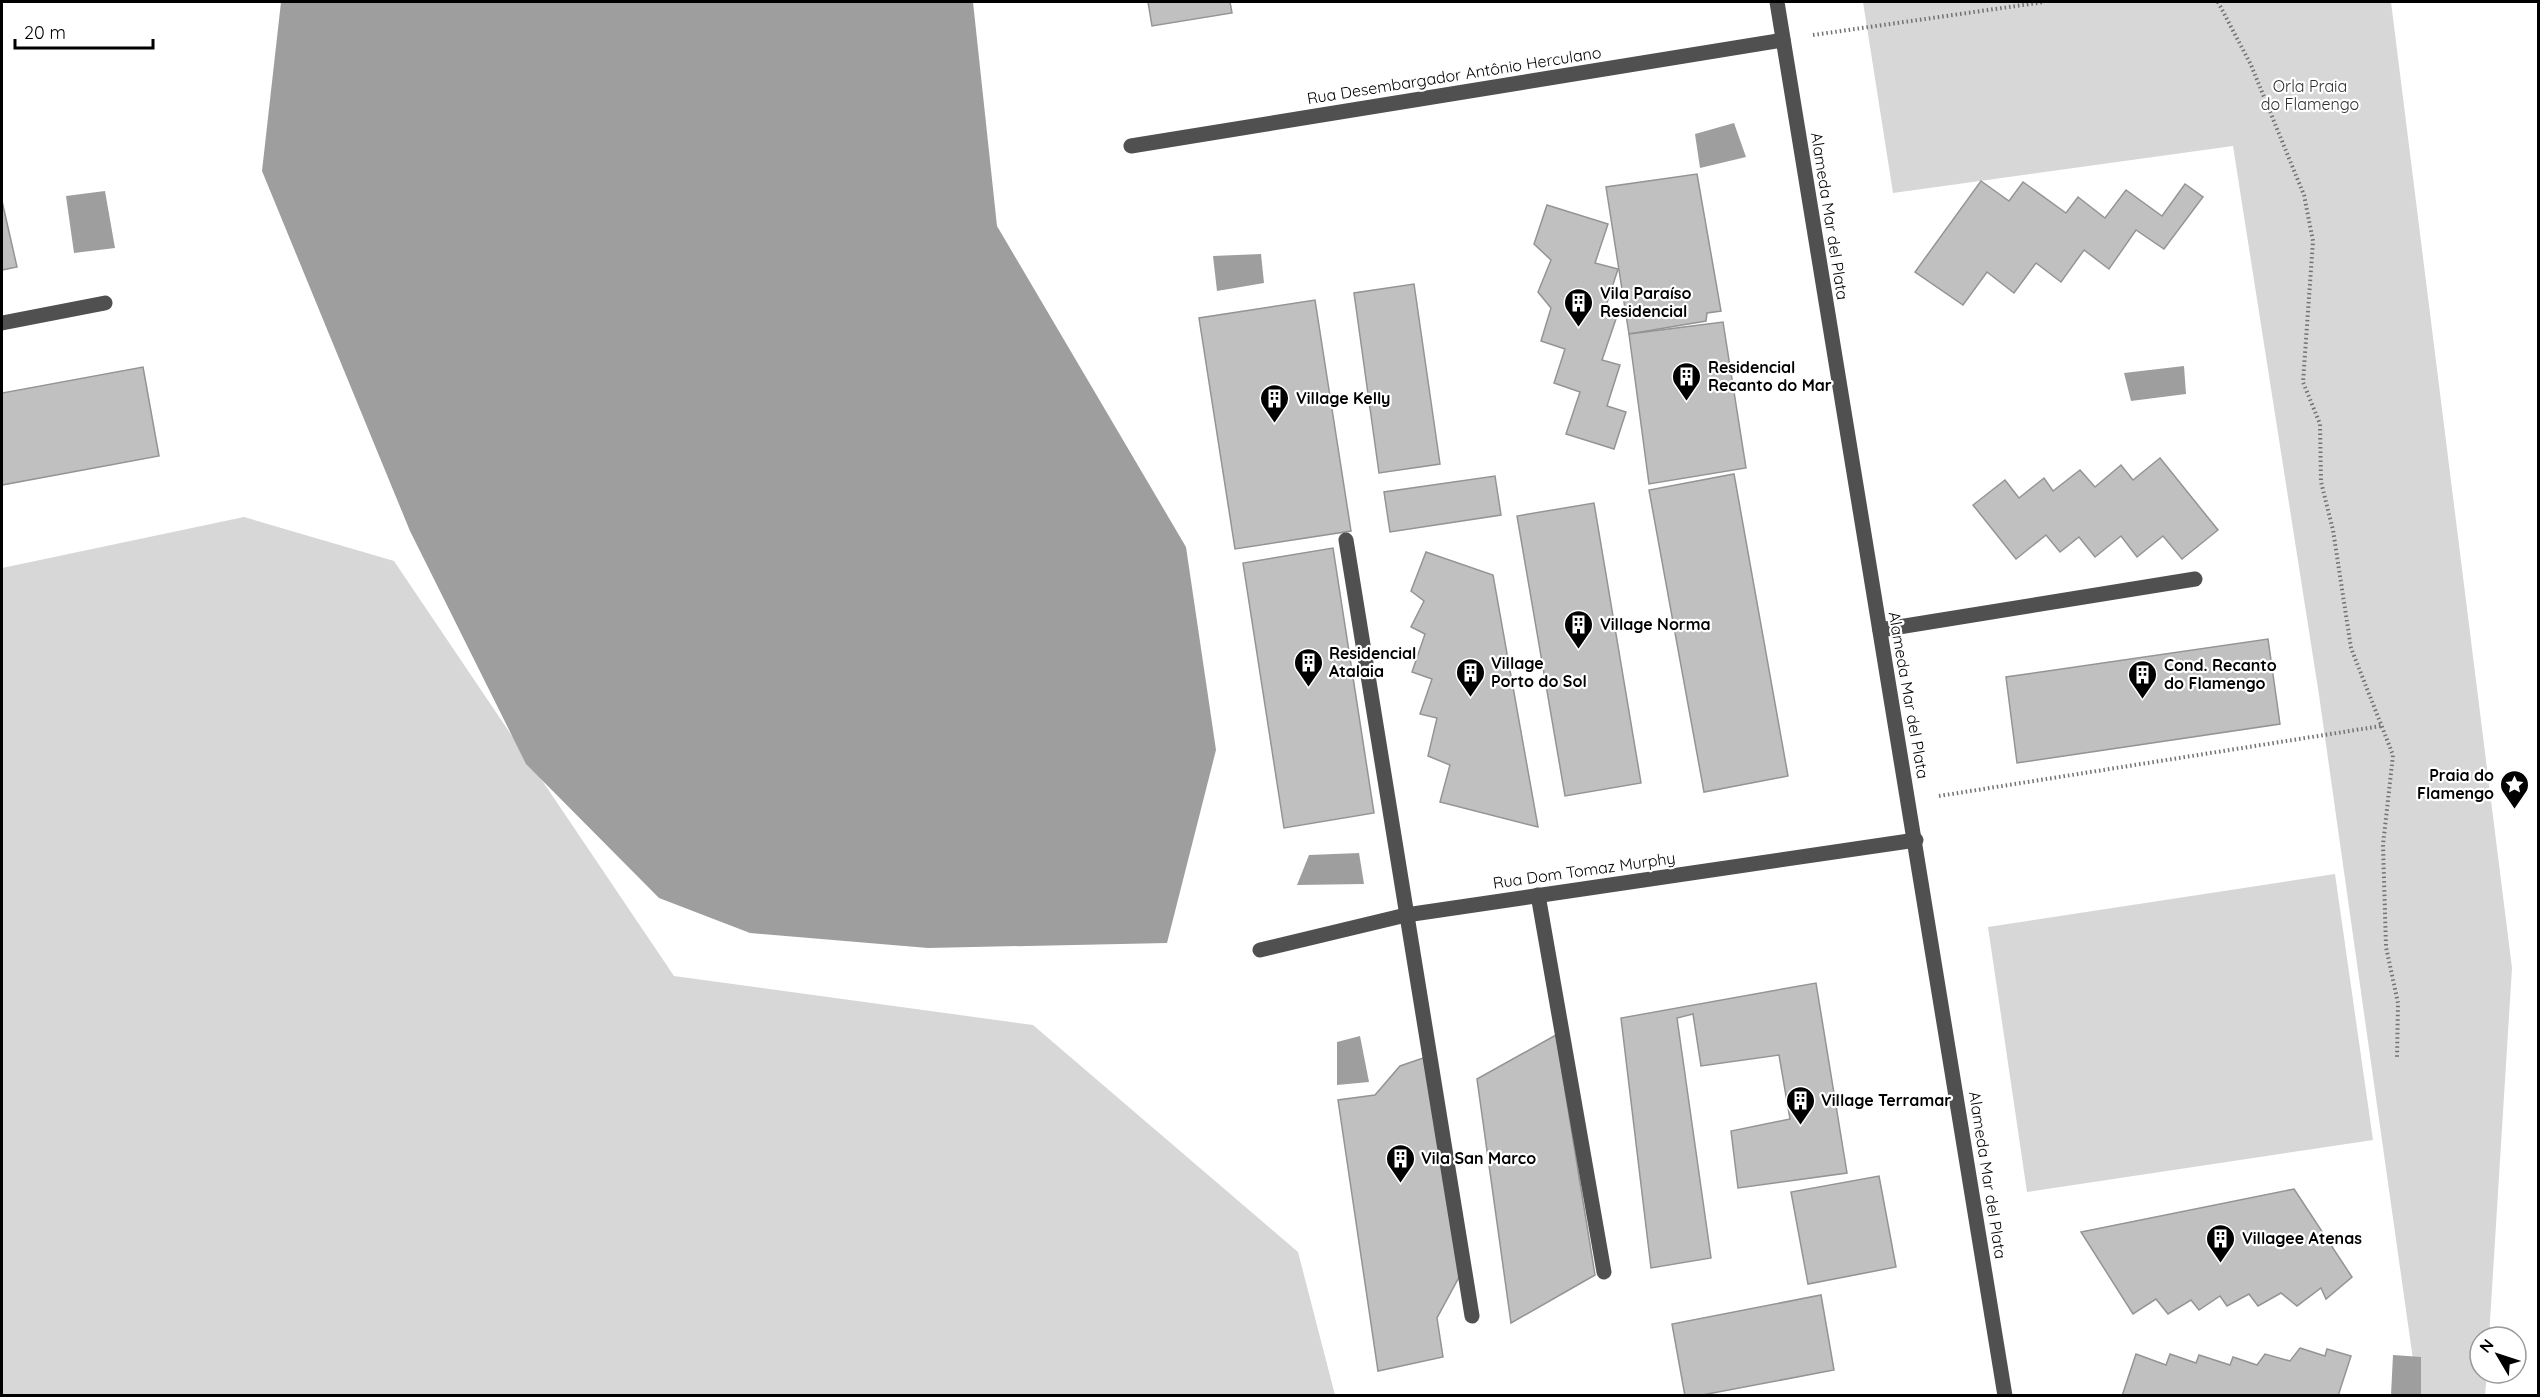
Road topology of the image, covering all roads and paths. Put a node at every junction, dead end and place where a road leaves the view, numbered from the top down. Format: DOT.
graph roads {
  1 [pos="1777,2"];
  2 [pos="2044,2"];
  3 [pos="2218,2"];
  4 [pos="1783,40"];
  5 [pos="1131,146"];
  6 [pos="105,303"];
  7 [pos="2,323"];
  8 [pos="1346,540"];
  9 [pos="2195,579"];
  10 [pos="1880,630"];
  11 [pos="2381,726"];
  12 [pos="1909,801"];
  13 [pos="1916,840"];
  14 [pos="1538,895"];
  15 [pos="1406,915"];
  16 [pos="1260,950"];
  17 [pos="2397,1058"];
  18 [pos="1604,1272"];
  19 [pos="1472,1316"];
  20 [pos="2005,1395"];
  1 -- 4 [label="street, Alameda Mar del Plata"];
  2 -- 4 [label="path"];
  3 -- 11 [label="path"];
  4 -- 5 [label="street, Rua Desembargador Antônio Herculano"];
  4 -- 10 [label="street, Alameda Mar del Plata"];
  6 -- 7 [label="street"];
  8 -- 15 [label="street"];
  9 -- 10 [label="street"];
  10 -- 12 [label="street, Alameda Mar del Plata"];
  11 -- 12 [label="path"];
  11 -- 17 [label="path"];
  12 -- 13 [label="street, Alameda Mar del Plata"];
  13 -- 14 [label="street, Rua Dom Tomaz Murphy"];
  13 -- 20 [label="street, Alameda Mar del Plata"];
  14 -- 15 [label="street, Rua Dom Tomaz Murphy"];
  14 -- 18 [label="street"];
  15 -- 16 [label="street, Rua Dom Tomaz Murphy"];
  15 -- 19 [label="street"];
}
